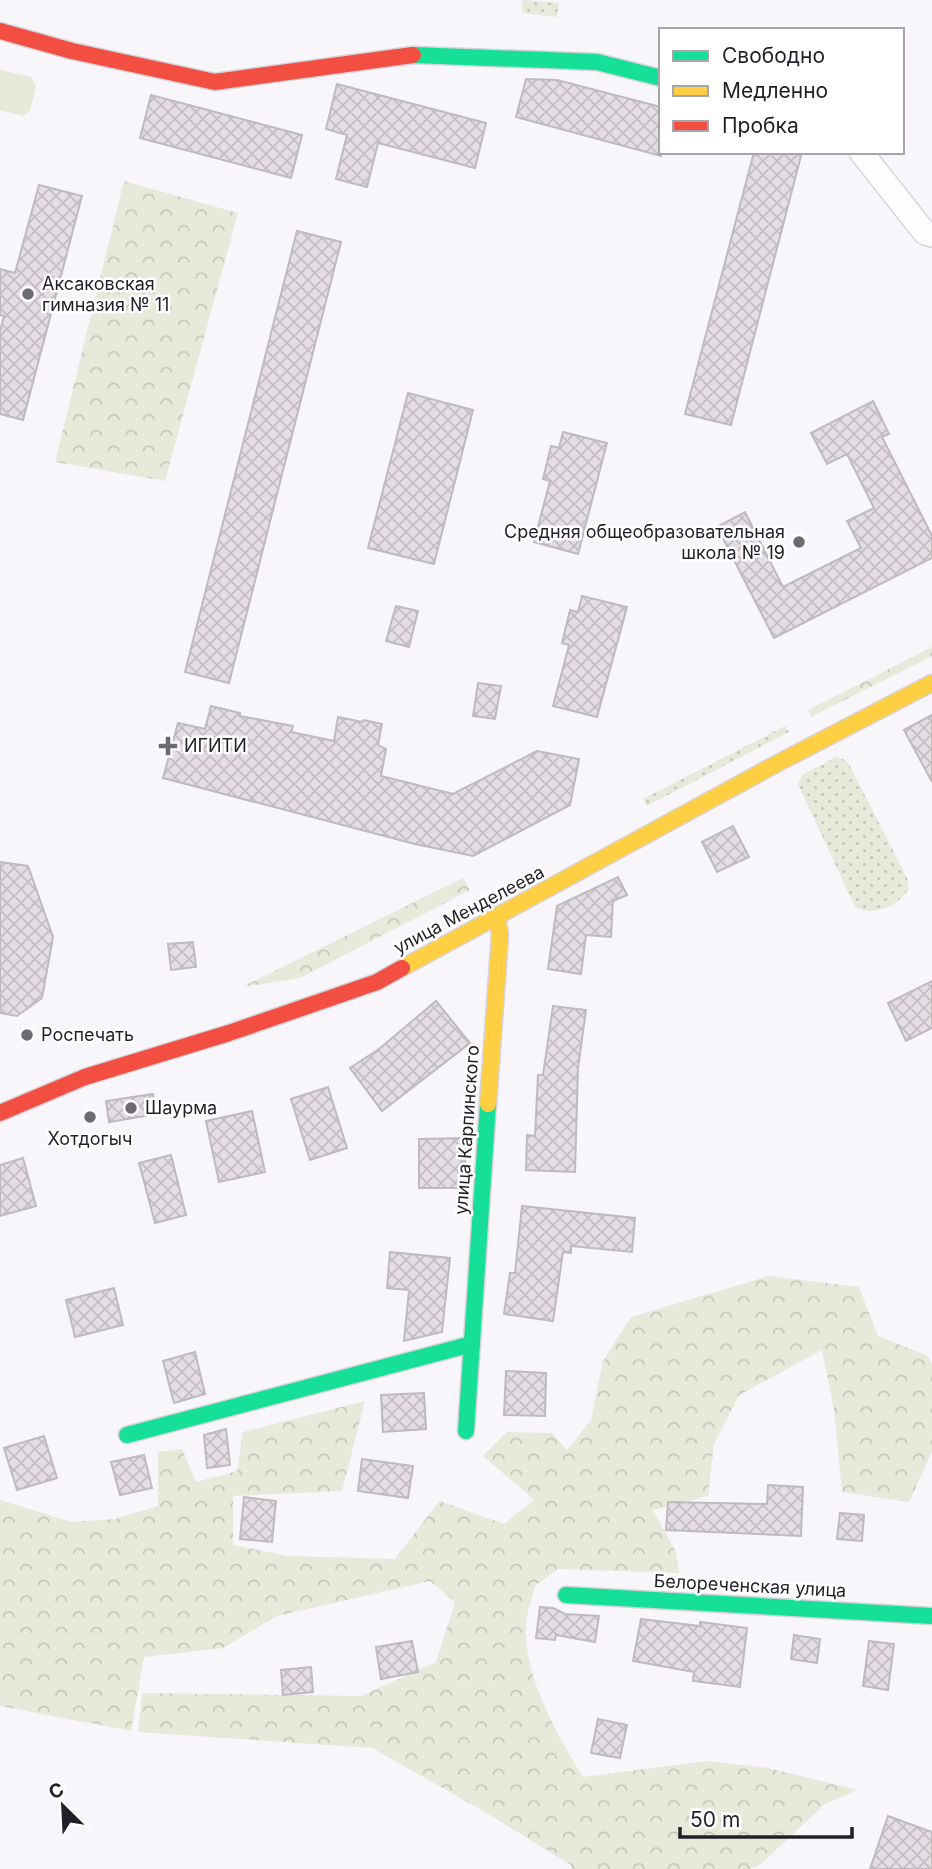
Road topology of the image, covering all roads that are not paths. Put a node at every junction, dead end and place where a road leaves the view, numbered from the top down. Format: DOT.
graph roads {
  1 [pos="0,31"];
  2 [pos="659,78"];
  3 [pos="863,154"];
  4 [pos="932,235"];
  5 [pos="932,684"];
  6 [pos="497,918"];
  7 [pos="0,1113"];
  8 [pos="472,1344"];
  9 [pos="466,1432"];
  10 [pos="127,1435"];
  11 [pos="566,1595"];
  12 [pos="932,1616"];
  1 -- 2 [label="street"];
  3 -- 4 [label="street"];
  5 -- 6 [label="street, улица Менделеева"];
  6 -- 7 [label="street, улица Менделеева"];
  6 -- 8 [label="street, улица Карпинского"];
  8 -- 9 [label="street, улица Карпинского"];
  8 -- 10 [label="street"];
  11 -- 12 [label="street, Белореченская улица"];
}
